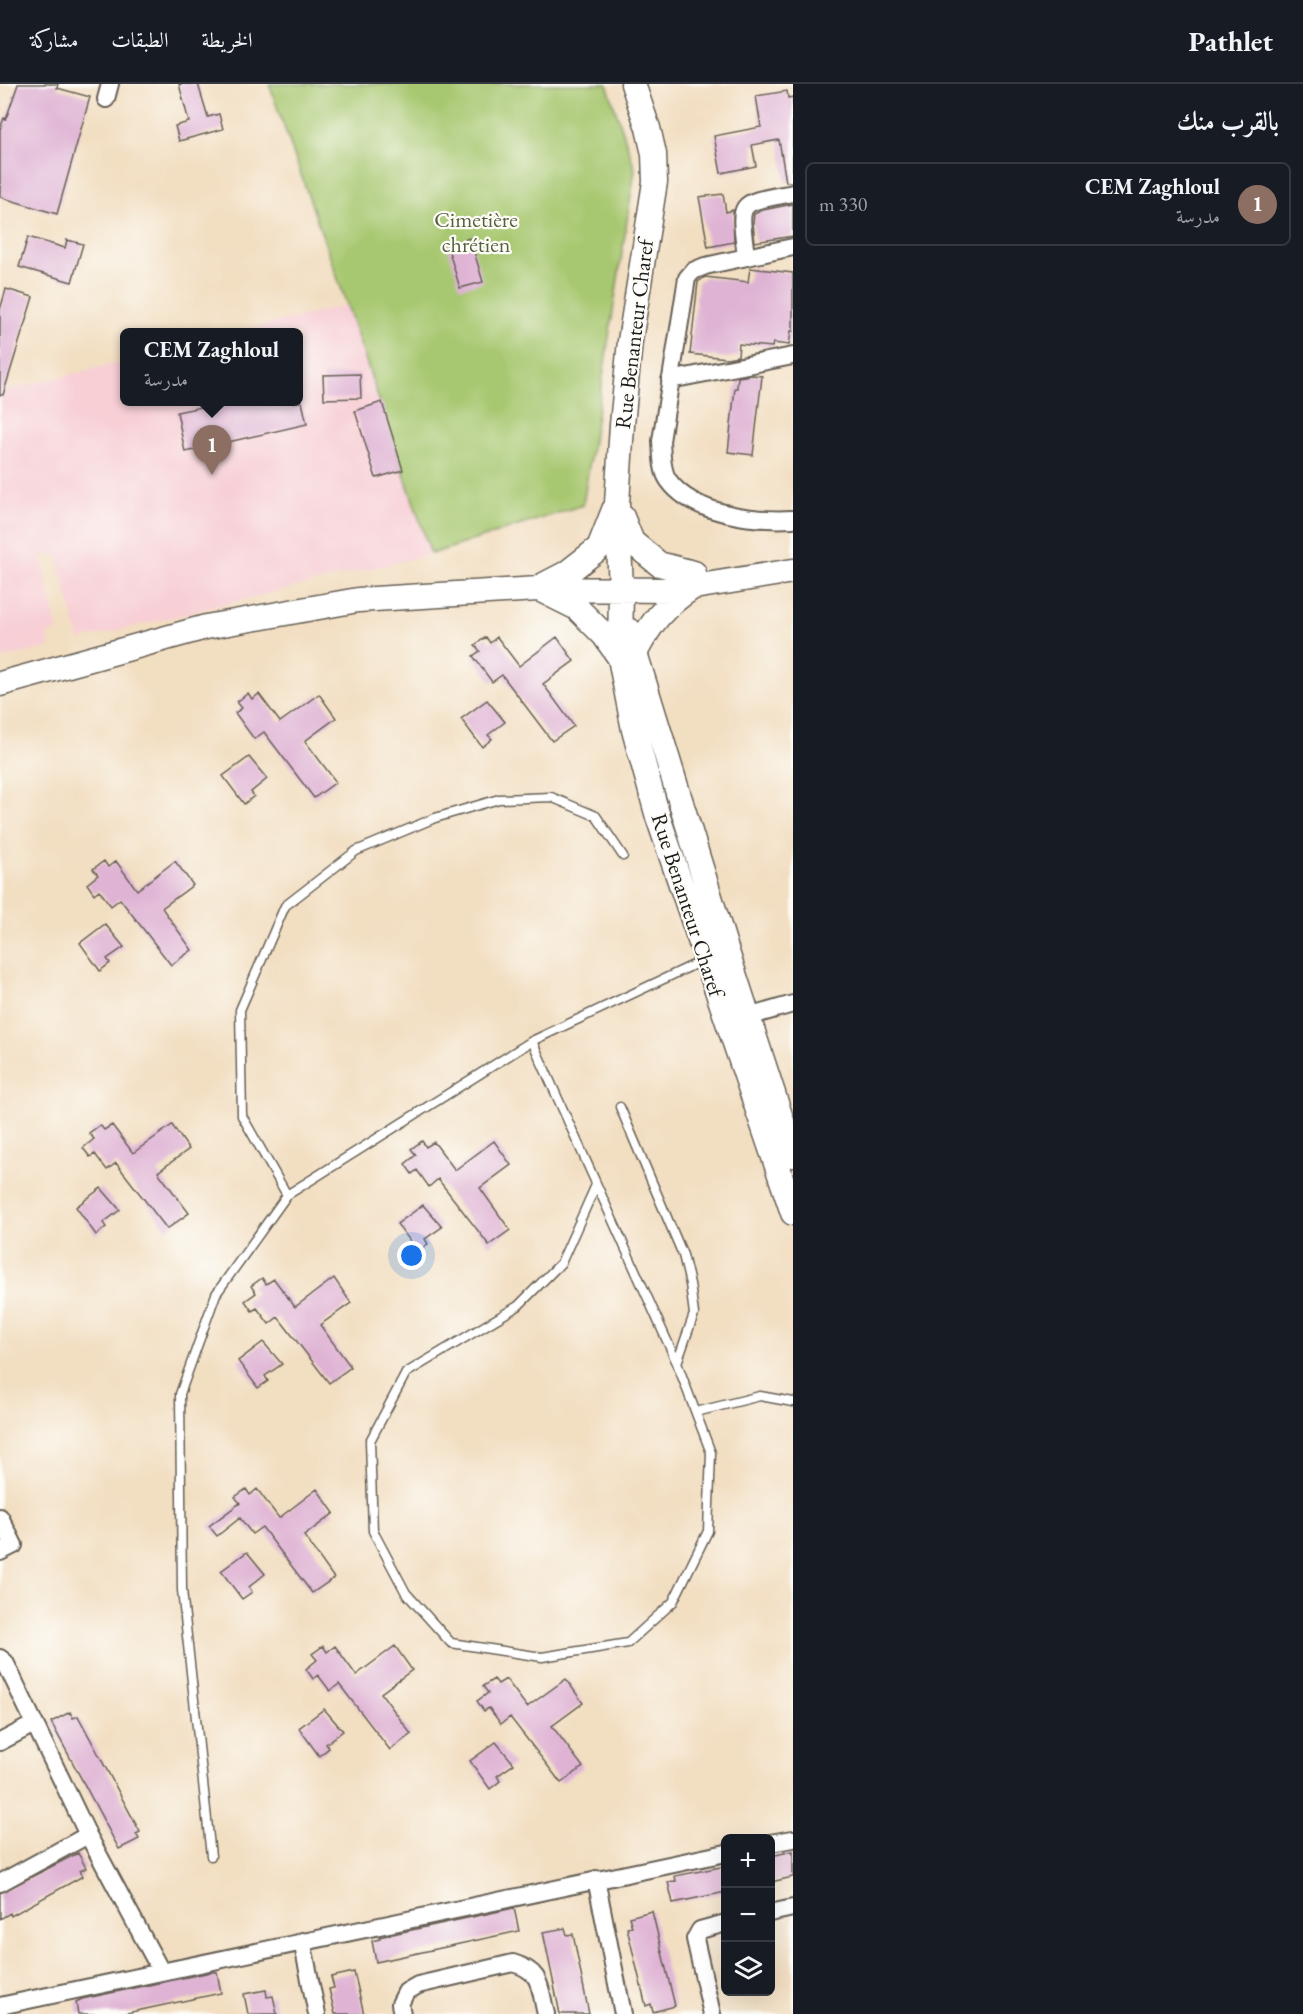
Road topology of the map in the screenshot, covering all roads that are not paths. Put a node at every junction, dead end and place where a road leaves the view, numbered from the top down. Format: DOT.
graph roads {
  1 [pos="633,84"];
  2 [pos="793,193"];
  3 [pos="793,247"];
  4 [pos="746,256"];
  5 [pos="793,356"];
  6 [pos="670,380"];
  7 [pos="617,503"];
  8 [pos="793,519"];
  9 [pos="793,554"];
  10 [pos="793,571"];
  11 [pos="694,580"];
  12 [pos="621,588"];
  13 [pos="538,589"];
  14 [pos="627,656"];
  15 [pos="0,684"];
  16 [pos="623,856"];
  17 [pos="716,954"];
  18 [pos="793,1004"];
  19 [pos="748,1017"];
  20 [pos="532,1041"];
  21 [pos="620,1107"];
  22 [pos="793,1155"];
  23 [pos="597,1185"];
  24 [pos="287,1195"];
  25 [pos="793,1213"];
  26 [pos="677,1363"];
  27 [pos="793,1402"];
  28 [pos="696,1412"];
  29 [pos="0,1517"];
  30 [pos="0,1552"];
  31 [pos="0,1658"];
  32 [pos="34,1724"];
  33 [pos="0,1742"];
  34 [pos="88,1835"];
  35 [pos="793,1839"];
  36 [pos="775,1842"];
  37 [pos="721,1854"];
  38 [pos="211,1856"];
  39 [pos="596,1879"];
  40 [pos="0,1883"];
  41 [pos="793,1908"];
  42 [pos="775,1912"];
  43 [pos="721,1924"];
  44 [pos="302,1941"];
  45 [pos="161,1971"];
  46 [pos="0,2006"];
  47 [pos="317,2014"];
  48 [pos="402,2014"];
  49 [pos="546,2014"];
  50 [pos="623,2014"];
  51 [pos="712,2014"];
  1 -- 7 [label="main road, Rue Benanteur Charef"];
  2 -- 4 [label="street"];
  3 -- 4 [label="street"];
  4 -- 6 [label="street"];
  5 -- 6 [label="street"];
  6 -- 8 [label="street"];
  7 -- 11 [label="main road"];
  7 -- 12 [label="main road, Rue Benanteur Charef"];
  7 -- 13 [label="main road"];
  9 -- 11 [label="main road"];
  10 -- 11 [label="main road"];
  11 -- 12 [label="main road"];
  11 -- 14 [label="main road"];
  12 -- 13 [label="main road"];
  12 -- 14 [label="main road, Rue Benanteur Charef"];
  13 -- 14 [label="main road"];
  13 -- 15 [label="main road"];
  14 -- 17 [label="main road, Rue Benanteur Charef"];
  16 -- 24 [label="lane"];
  17 -- 19 [label="main road, Rue Benanteur Charef"];
  17 -- 20 [label="lane"];
  17 -- 25 [label="main road, Rue Benanteur Charef"];
  18 -- 19 [label="street"];
  19 -- 22 [label="main road, Rue Benanteur Charef"];
  20 -- 23 [label="lane"];
  20 -- 24 [label="lane"];
  21 -- 26 [label="lane"];
  23 -- 26 [label="lane"];
  23 -- 28 [label="lane"];
  24 -- 38 [label="lane"];
  26 -- 28 [label="lane"];
  27 -- 28 [label="lane"];
  29 -- 30 [label="street"];
  31 -- 32 [label="street"];
  32 -- 33 [label="street"];
  32 -- 34 [label="street"];
  34 -- 40 [label="street"];
  34 -- 45 [label="street"];
  35 -- 36 [label="street"];
  37 -- 39 [label="street"];
  39 -- 44 [label="street"];
  39 -- 50 [label="street"];
  41 -- 42 [label="street"];
  43 -- 51 [label="street"];
  44 -- 45 [label="street"];
  44 -- 47 [label="street"];
  45 -- 46 [label="street"];
  48 -- 49 [label="street"];
}
